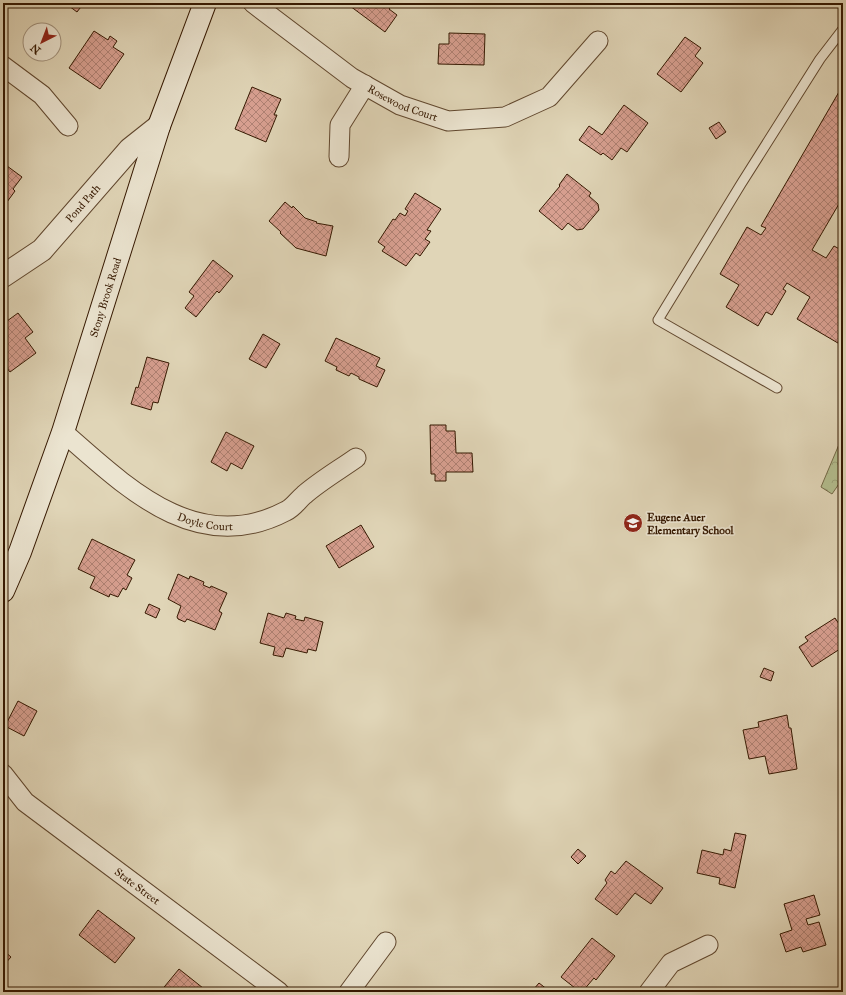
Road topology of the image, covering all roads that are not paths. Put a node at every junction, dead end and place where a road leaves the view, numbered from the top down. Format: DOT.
graph roads {
  1 [pos="204,3"];
  2 [pos="253,3"];
  3 [pos="843,29"];
  4 [pos="598,40"];
  5 [pos="3,66"];
  6 [pos="365,85"];
  7 [pos="68,126"];
  8 [pos="159,126"];
  9 [pos="339,157"];
  10 [pos="3,276"];
  11 [pos="777,388"];
  12 [pos="63,432"];
  13 [pos="356,458"];
  14 [pos="3,591"];
  15 [pos="3,774"];
  16 [pos="386,942"];
  17 [pos="708,945"];
  18 [pos="278,992"];
  19 [pos="349,992"];
  20 [pos="649,992"];
  1 -- 8 [label="main road, Stony Brook Road"];
  2 -- 6 [label="street, Rosewood Court"];
  3 -- 11 [label="lane"];
  4 -- 6 [label="street, Rosewood Court"];
  5 -- 7 [label="street"];
  6 -- 9 [label="street"];
  8 -- 10 [label="main road, Pond Path"];
  8 -- 12 [label="main road, Stony Brook Road"];
  12 -- 13 [label="street, Doyle Court"];
  12 -- 14 [label="main road, Stony Brook Road"];
  15 -- 18 [label="street, State Street"];
  16 -- 19 [label="street"];
  17 -- 20 [label="street"];
}
